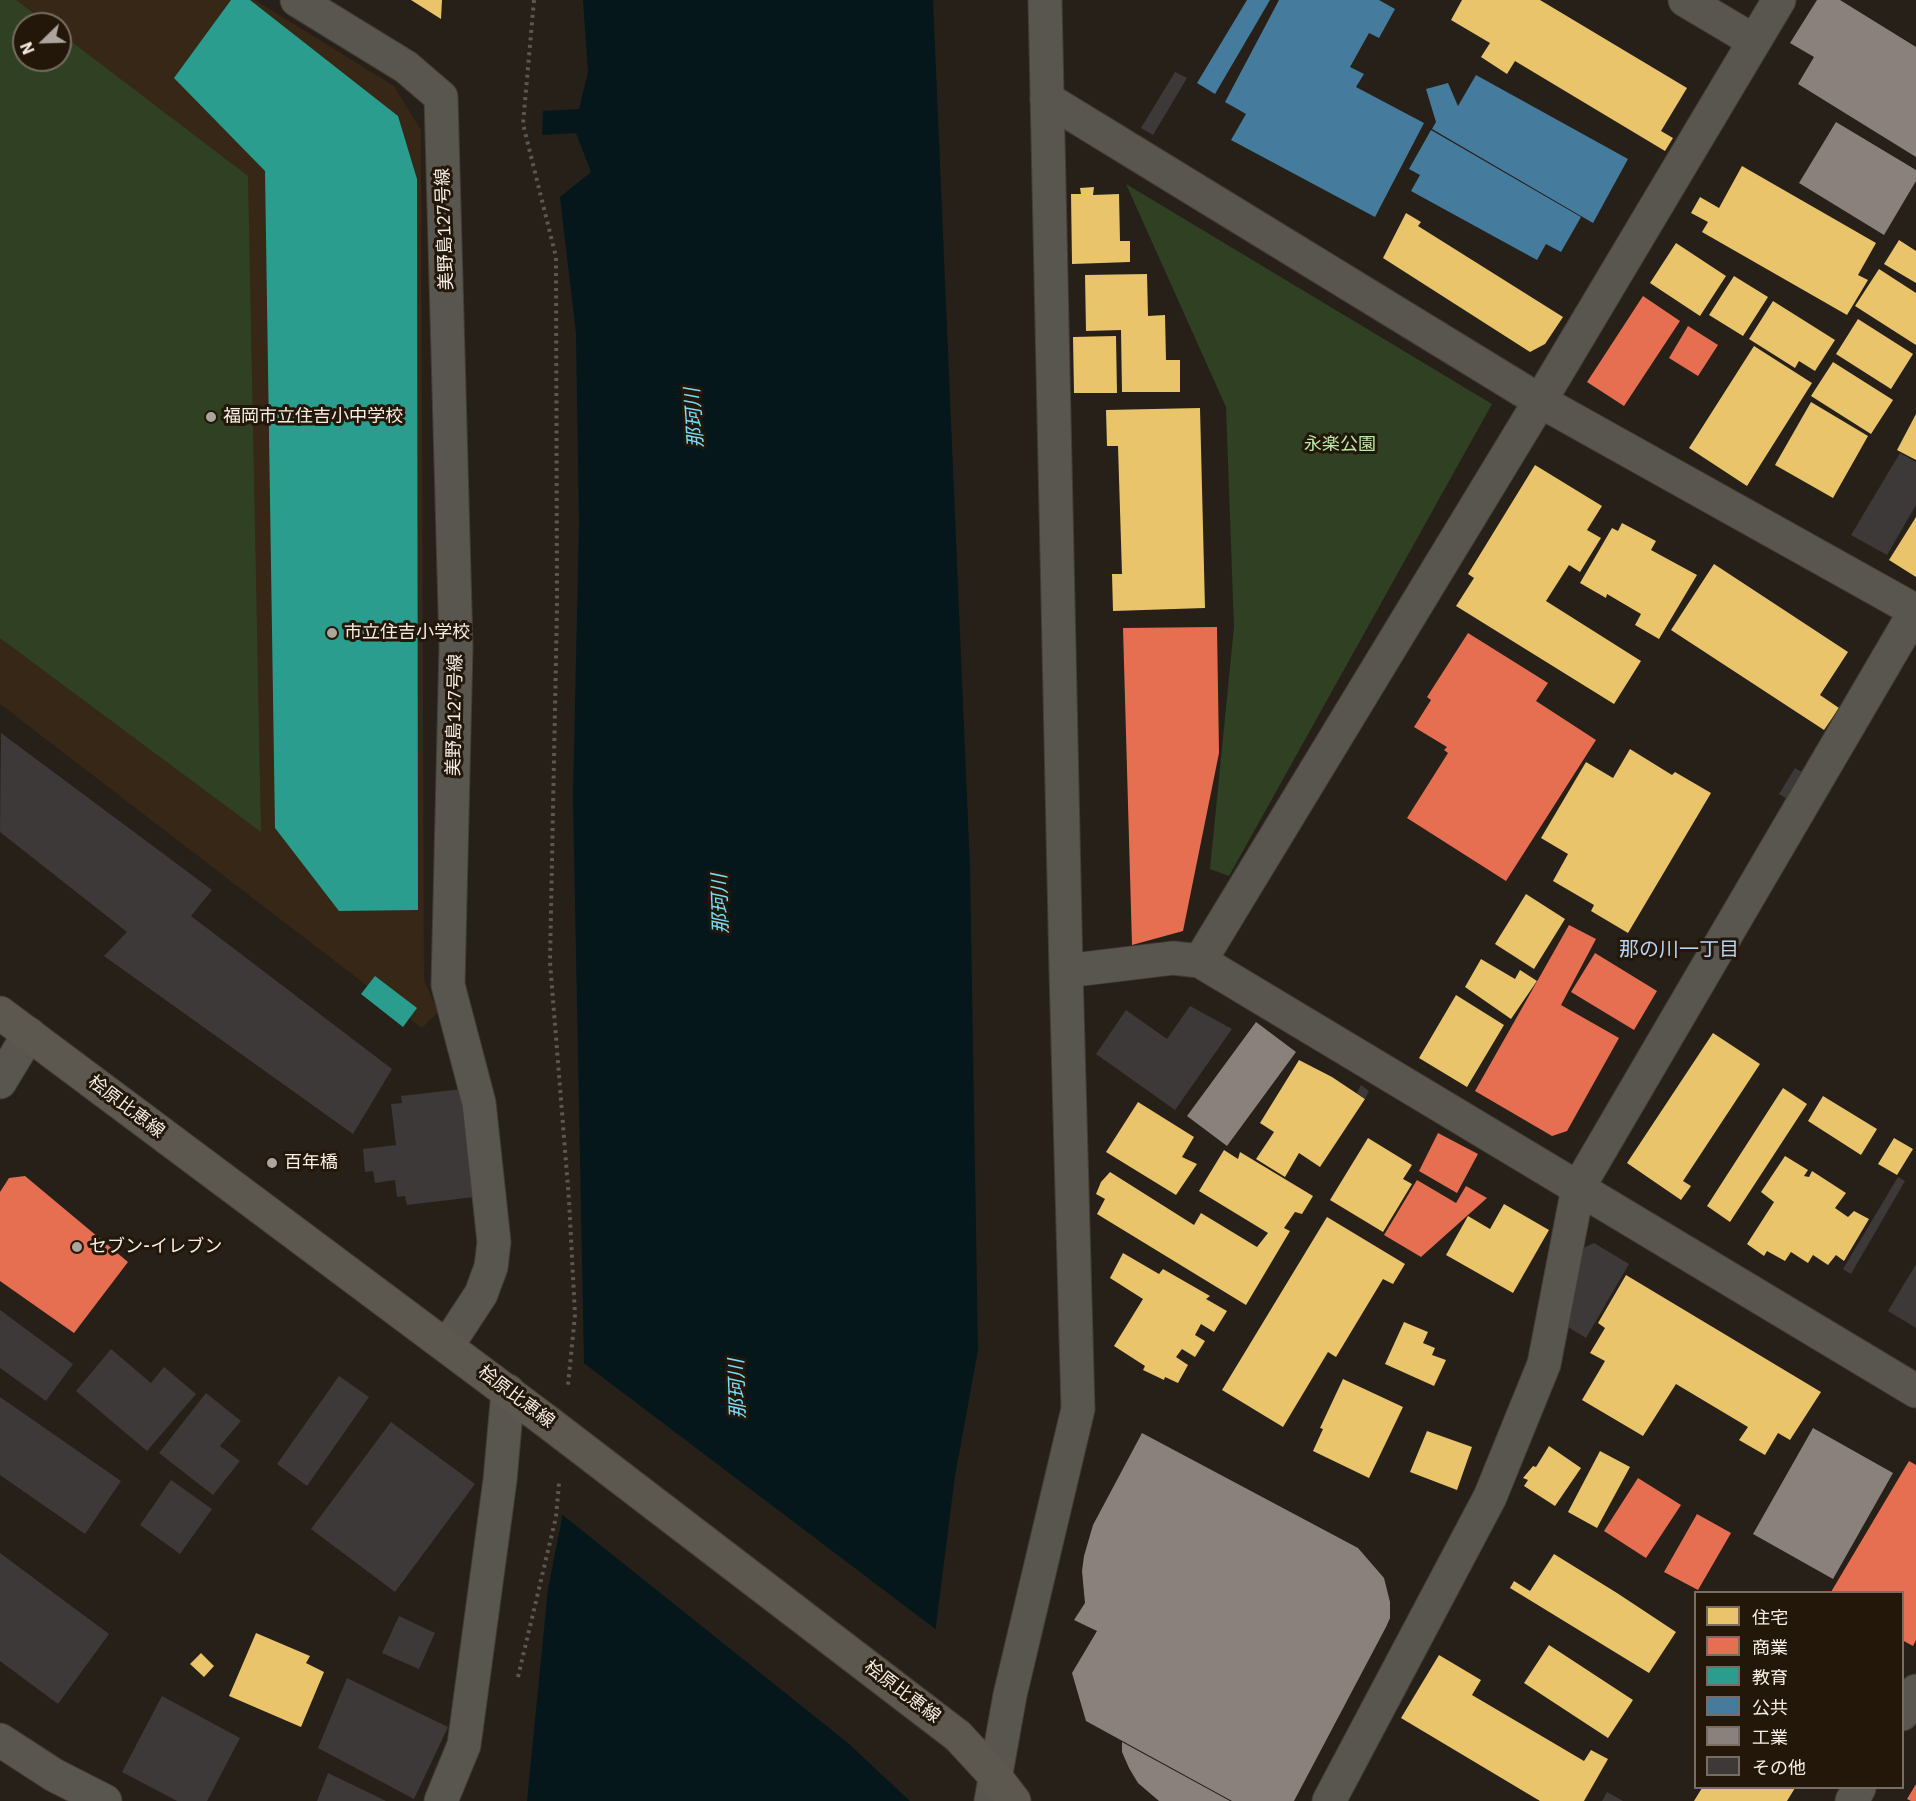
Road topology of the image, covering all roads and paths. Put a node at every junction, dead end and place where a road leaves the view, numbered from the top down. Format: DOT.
graph roads {
  1 [pos="297,0"];
  2 [pos="534,0"];
  3 [pos="1045,0"];
  4 [pos="1685,0"];
  5 [pos="1779,0"];
  6 [pos="1754,41"];
  7 [pos="1047,99"];
  8 [pos="1540,401"];
  9 [pos="1916,610"];
  10 [pos="1200,961"];
  11 [pos="1066,971"];
  12 [pos="0,1013"];
  13 [pos="28,1034"];
  14 [pos="0,1082"];
  15 [pos="1578,1188"];
  16 [pos="447,1346"];
  17 [pos="568,1387"];
  18 [pos="508,1391"];
  19 [pos="1916,1391"];
  20 [pos="559,1481"];
  21 [pos="518,1677"];
  22 [pos="1916,1691"];
  23 [pos="1904,1711"];
  24 [pos="0,1740"];
  25 [pos="993,1788"];
  26 [pos="105,1801"];
  27 [pos="441,1801"];
  28 [pos="1014,1801"];
  29 [pos="1329,1801"];
  1 -- 16 [label="street, 美野島127号線"];
  2 -- 17 [label="path"];
  3 -- 7 [label="street"];
  4 -- 6 [label="street"];
  5 -- 6 [label="street"];
  6 -- 8 [label="street"];
  7 -- 8 [label="street"];
  7 -- 11 [label="street"];
  8 -- 9 [label="street"];
  8 -- 10 [label="street"];
  9 -- 15 [label="street"];
  10 -- 11 [label="street"];
  10 -- 15 [label="street"];
  11 -- 25 [label="street"];
  12 -- 13 [label="main road, 桧原比恵線"];
  13 -- 14 [label="street"];
  13 -- 16 [label="main road, 桧原比恵線"];
  15 -- 19 [label="street"];
  15 -- 29 [label="street"];
  16 -- 18 [label="main road, 桧原比恵線"];
  18 -- 25 [label="main road, 桧原比恵線, bridge"];
  18 -- 27 [label="street"];
  20 -- 21 [label="path"];
  22 -- 23 [label="street"];
  24 -- 26 [label="street"];
  25 -- 28 [label="main road, 桧原比恵線"];
}
